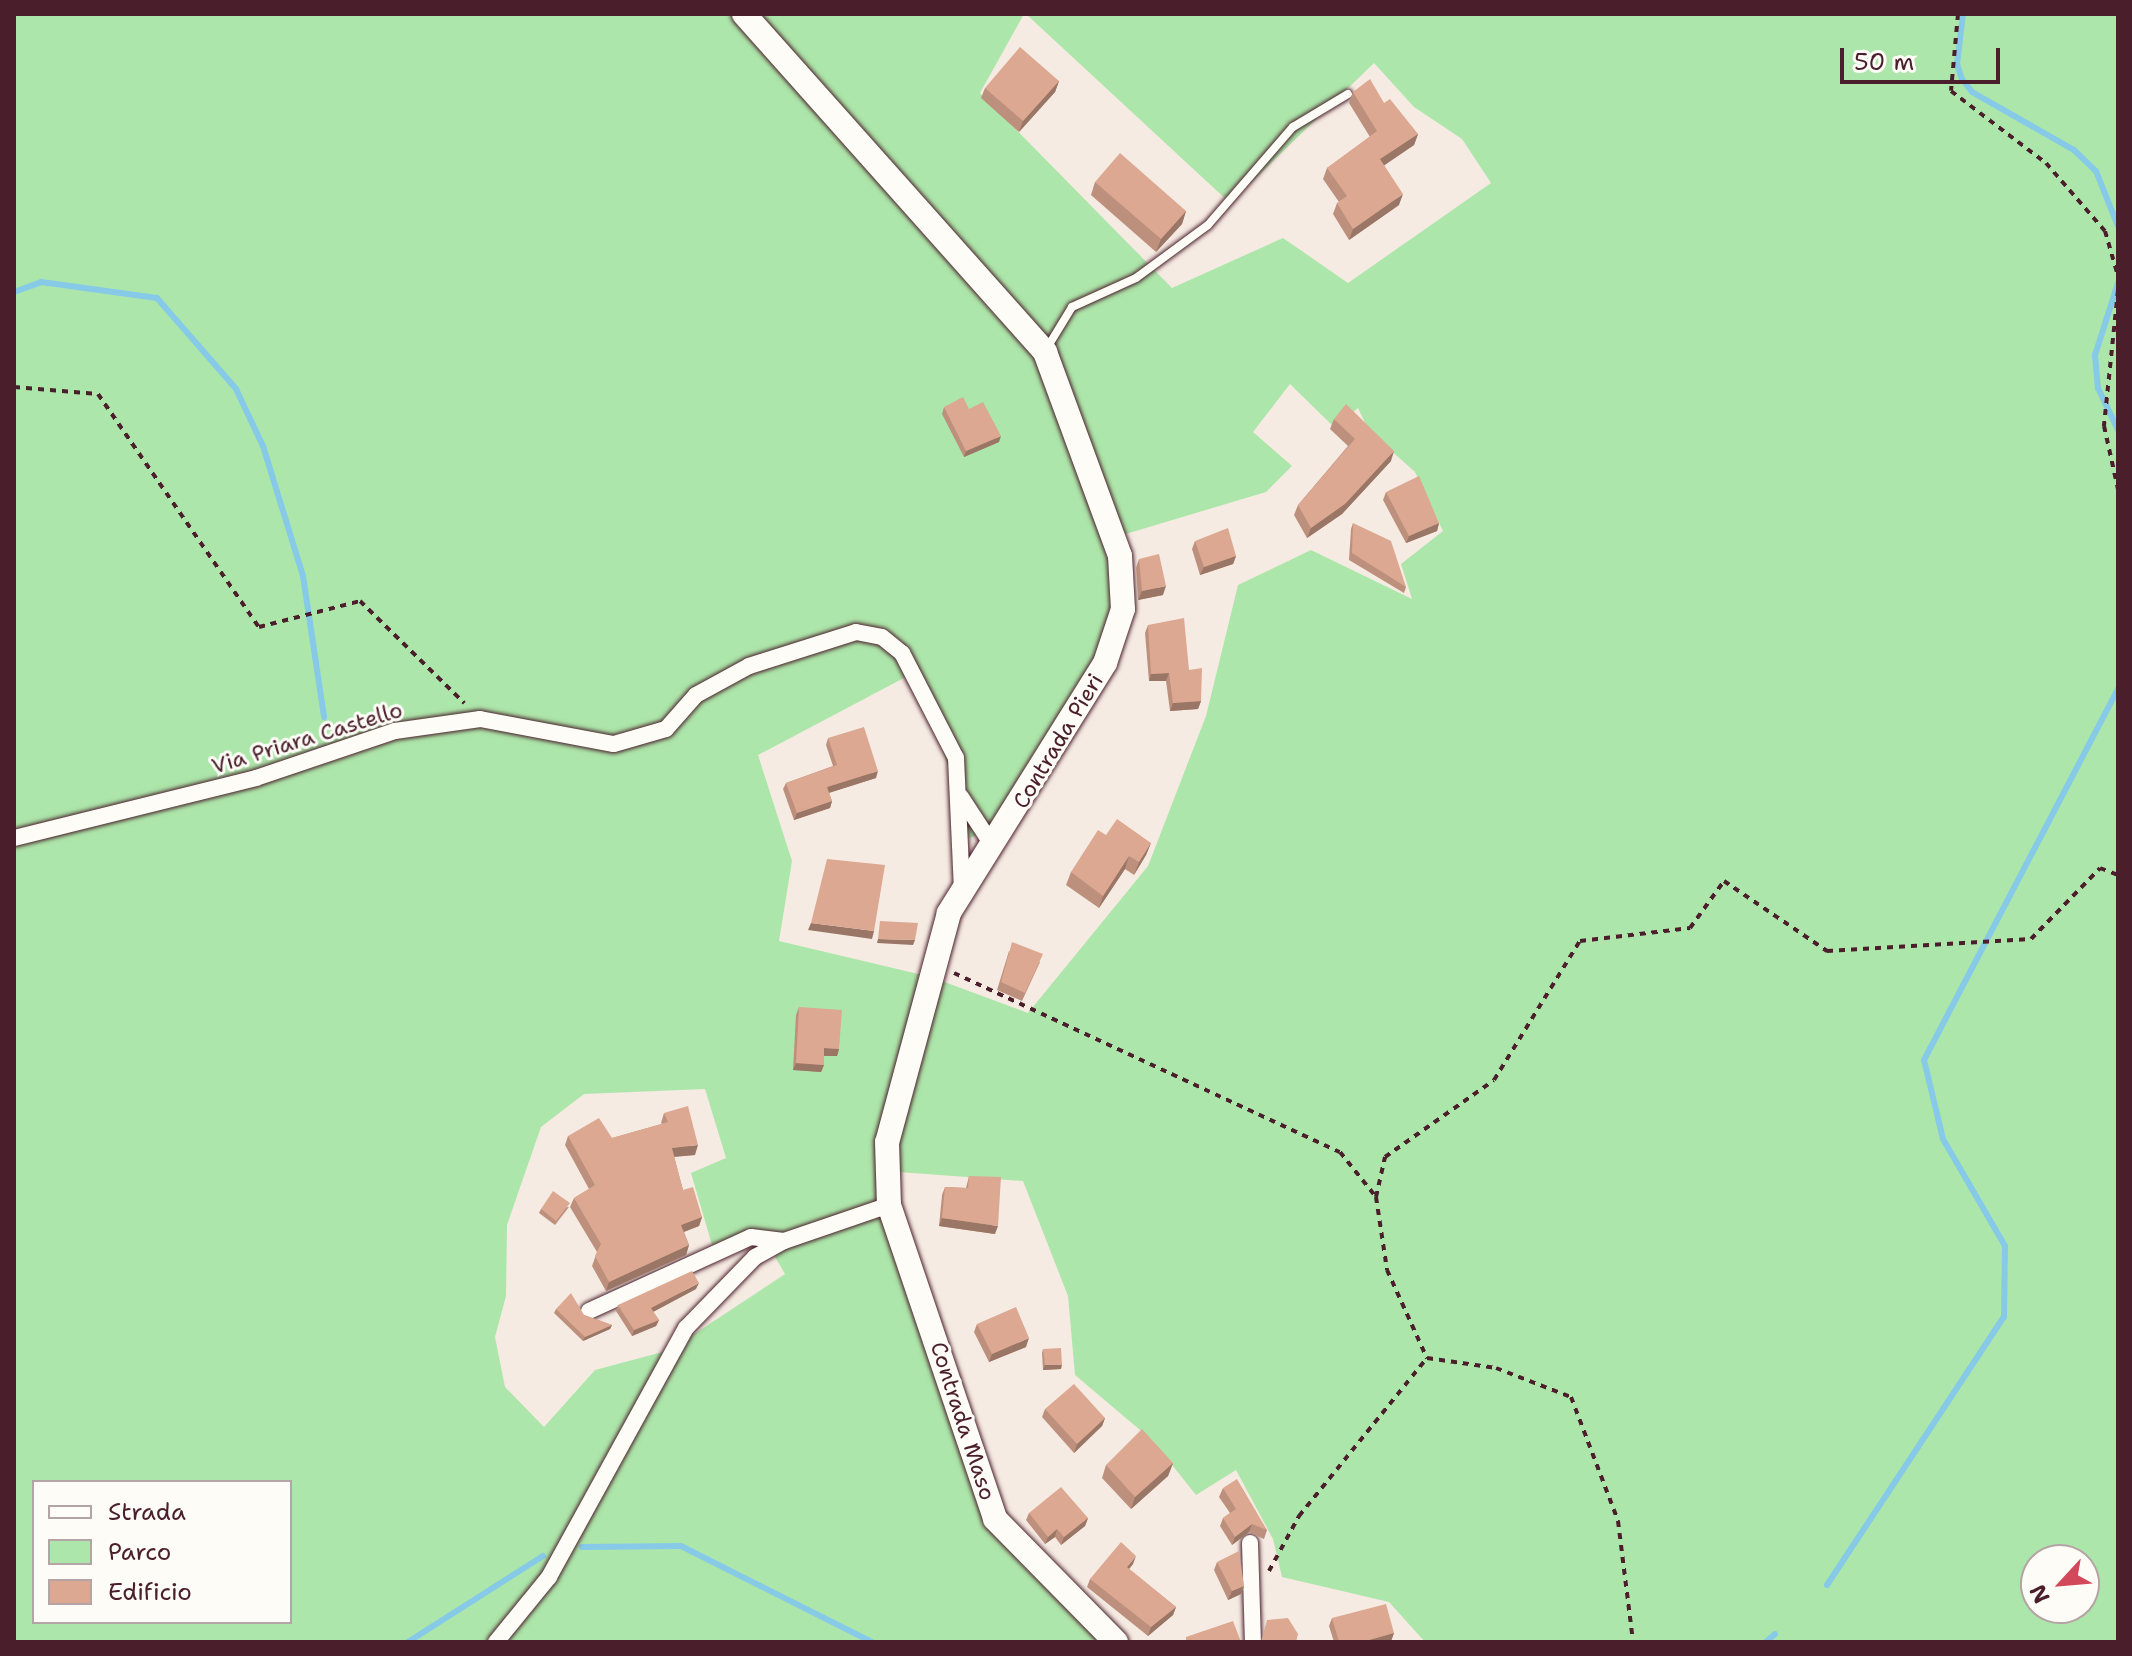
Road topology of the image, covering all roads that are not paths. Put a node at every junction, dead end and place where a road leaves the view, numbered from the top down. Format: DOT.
graph roads {
  1 [pos="744,14"];
  2 [pos="1348,94"];
  3 [pos="1045,352"];
  4 [pos="961,797"];
  5 [pos="14,838"];
  6 [pos="993,846"];
  7 [pos="962,892"];
  8 [pos="934,963"];
  9 [pos="889,1205"];
  10 [pos="784,1241"];
  11 [pos="589,1311"];
  12 [pos="1250,1543"];
  13 [pos="496,1642"];
  14 [pos="1116,1642"];
  15 [pos="1253,1642"];
  1 -- 3 [label="street"];
  2 -- 3 [label="lane"];
  3 -- 6 [label="street, Contrada Pieri"];
  4 -- 5 [label="street, Via Priara Castello"];
  4 -- 6 [label="street"];
  4 -- 7 [label="street, Via Priara Castello"];
  6 -- 7 [label="street, Contrada Pieri"];
  7 -- 8 [label="street, Contrada Pieri"];
  8 -- 9 [label="street, Contrada Maso"];
  9 -- 10 [label="street"];
  9 -- 14 [label="street, Contrada Maso"];
  10 -- 11 [label="street"];
  10 -- 13 [label="street"];
  12 -- 15 [label="street"];
}
